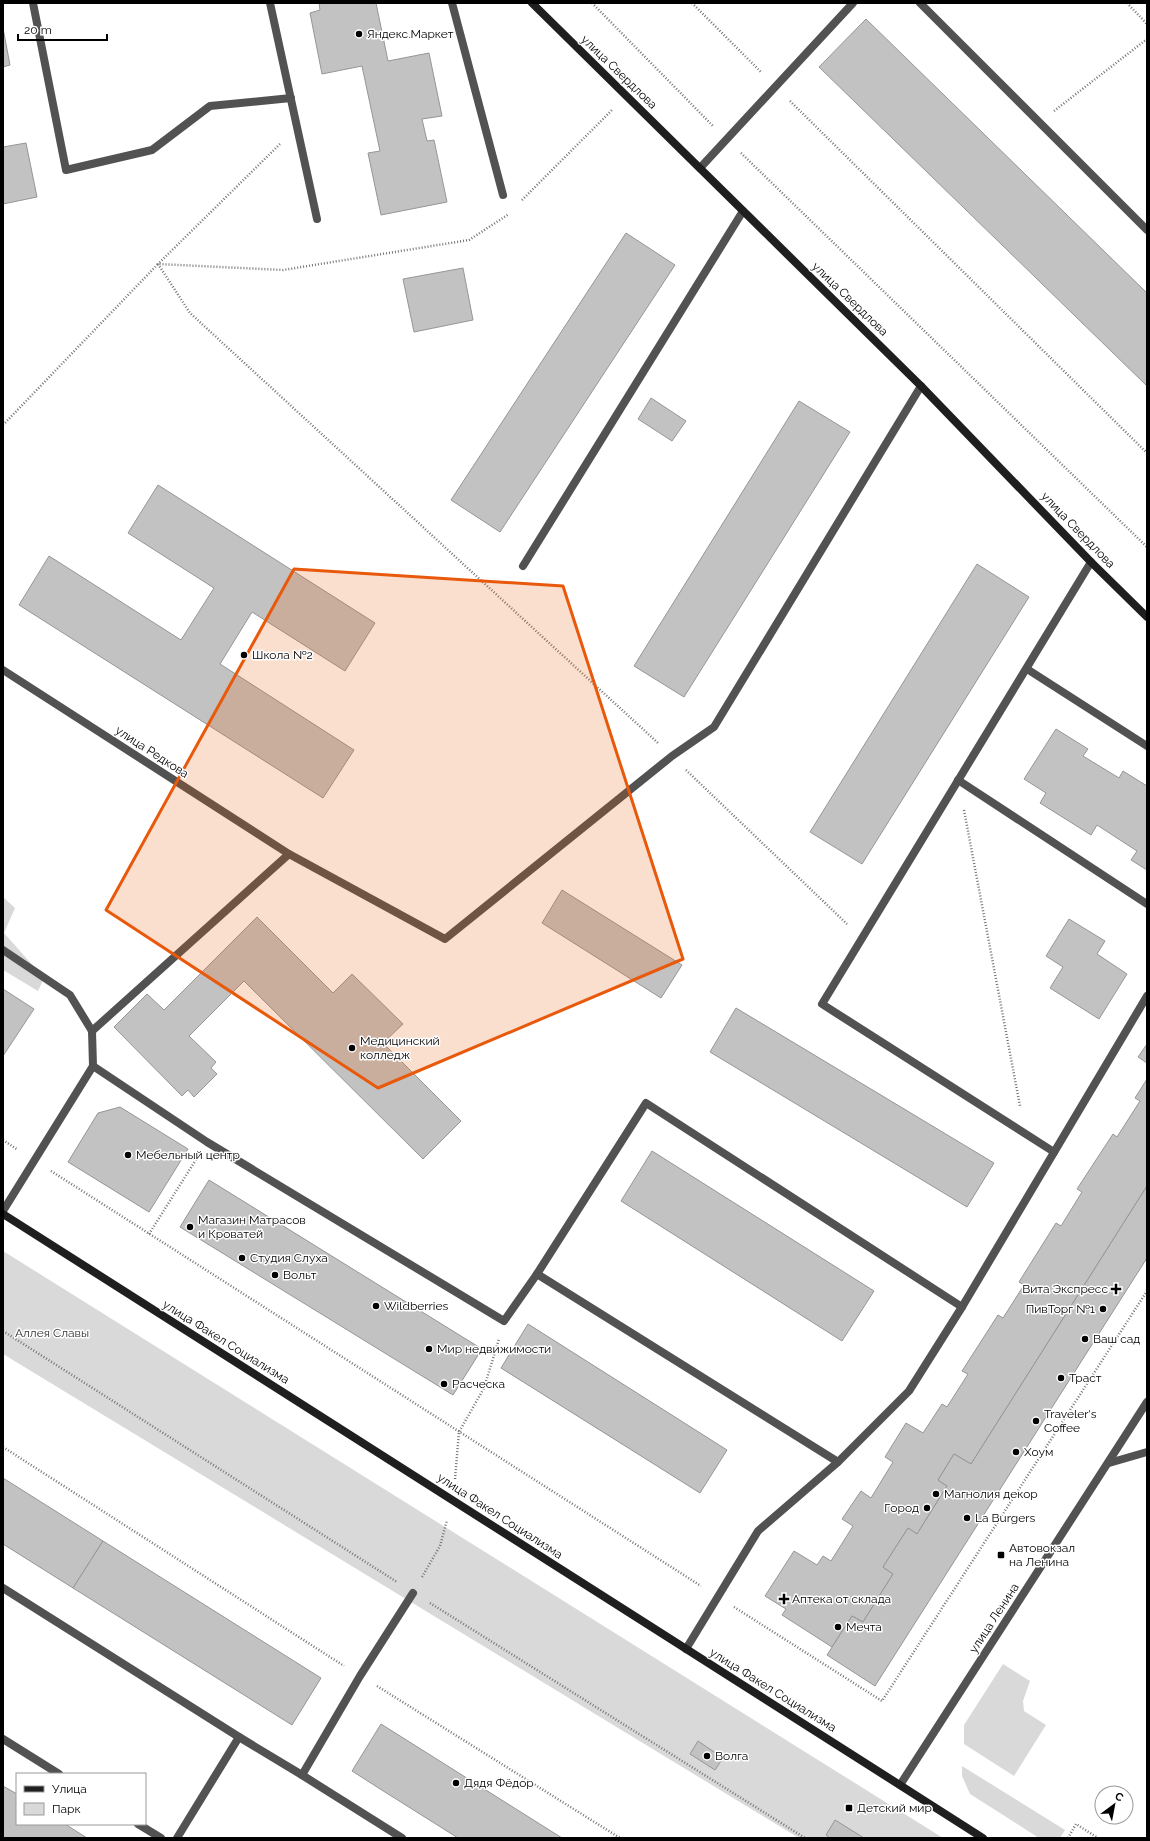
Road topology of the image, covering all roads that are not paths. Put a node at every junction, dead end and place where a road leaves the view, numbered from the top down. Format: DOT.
graph roads {
  1 [pos="33,3"];
  2 [pos="270,3"];
  3 [pos="452,3"];
  4 [pos="532,3"];
  5 [pos="853,3"];
  6 [pos="920,3"];
  7 [pos="291,98"];
  8 [pos="700,168"];
  9 [pos="503,195"];
  10 [pos="743,211"];
  11 [pos="317,220"];
  12 [pos="1147,230"];
  13 [pos="921,386"];
  14 [pos="1091,562"];
  15 [pos="522,566"];
  16 [pos="1147,617"];
  17 [pos="1026,669"];
  18 [pos="3,670"];
  19 [pos="1147,746"];
  20 [pos="958,780"];
  21 [pos="289,854"];
  22 [pos="1147,904"];
  23 [pos="3,950"];
  24 [pos="1147,996"];
  25 [pos="92,1031"];
  26 [pos="93,1066"];
  27 [pos="1054,1152"];
  28 [pos="3,1213"];
  29 [pos="537,1274"];
  30 [pos="962,1307"];
  31 [pos="1147,1402"];
  32 [pos="1147,1452"];
  33 [pos="838,1462"];
  34 [pos="1109,1463"];
  35 [pos="3,1588"];
  36 [pos="413,1593"];
  37 [pos="686,1649"];
  38 [pos="240,1737"];
  39 [pos="3,1739"];
  40 [pos="57,1773"];
  41 [pos="302,1775"];
  42 [pos="900,1785"];
  43 [pos="140,1825"];
  44 [pos="161,1838"];
  45 [pos="177,1838"];
  46 [pos="402,1838"];
  47 [pos="983,1838"];
  1 -- 7 [label="street"];
  2 -- 7 [label="street"];
  3 -- 9 [label="street"];
  4 -- 8 [label="main road, улица Свердлова"];
  5 -- 8 [label="street"];
  6 -- 12 [label="street"];
  7 -- 11 [label="street"];
  8 -- 10 [label="main road, улица Свердлова"];
  10 -- 13 [label="main road, улица Свердлова"];
  10 -- 15 [label="street"];
  13 -- 14 [label="main road, улица Свердлова"];
  13 -- 21 [label="street, улица Редкова"];
  14 -- 16 [label="main road, улица Свердлова"];
  14 -- 17 [label="street"];
  17 -- 19 [label="street"];
  17 -- 20 [label="street"];
  18 -- 21 [label="street, улица Редкова"];
  20 -- 22 [label="street"];
  20 -- 27 [label="street"];
  21 -- 25 [label="street"];
  23 -- 25 [label="street"];
  24 -- 27 [label="street"];
  25 -- 26 [label="street"];
  26 -- 28 [label="street"];
  26 -- 29 [label="street"];
  27 -- 30 [label="street"];
  28 -- 37 [label="main road, улица Факел Социализма"];
  29 -- 30 [label="street"];
  29 -- 33 [label="street"];
  30 -- 33 [label="street"];
  31 -- 34 [label="street, улица Ленина"];
  32 -- 34 [label="street"];
  33 -- 37 [label="street"];
  34 -- 42 [label="street, улица Ленина"];
  35 -- 38 [label="street"];
  36 -- 41 [label="street"];
  37 -- 42 [label="main road, улица Факел Социализма"];
  38 -- 41 [label="street"];
  38 -- 45 [label="street"];
  39 -- 40 [label="street"];
  41 -- 46 [label="street"];
  42 -- 47 [label="main road, улица Факел Социализма"];
  43 -- 44 [label="street"];
}
